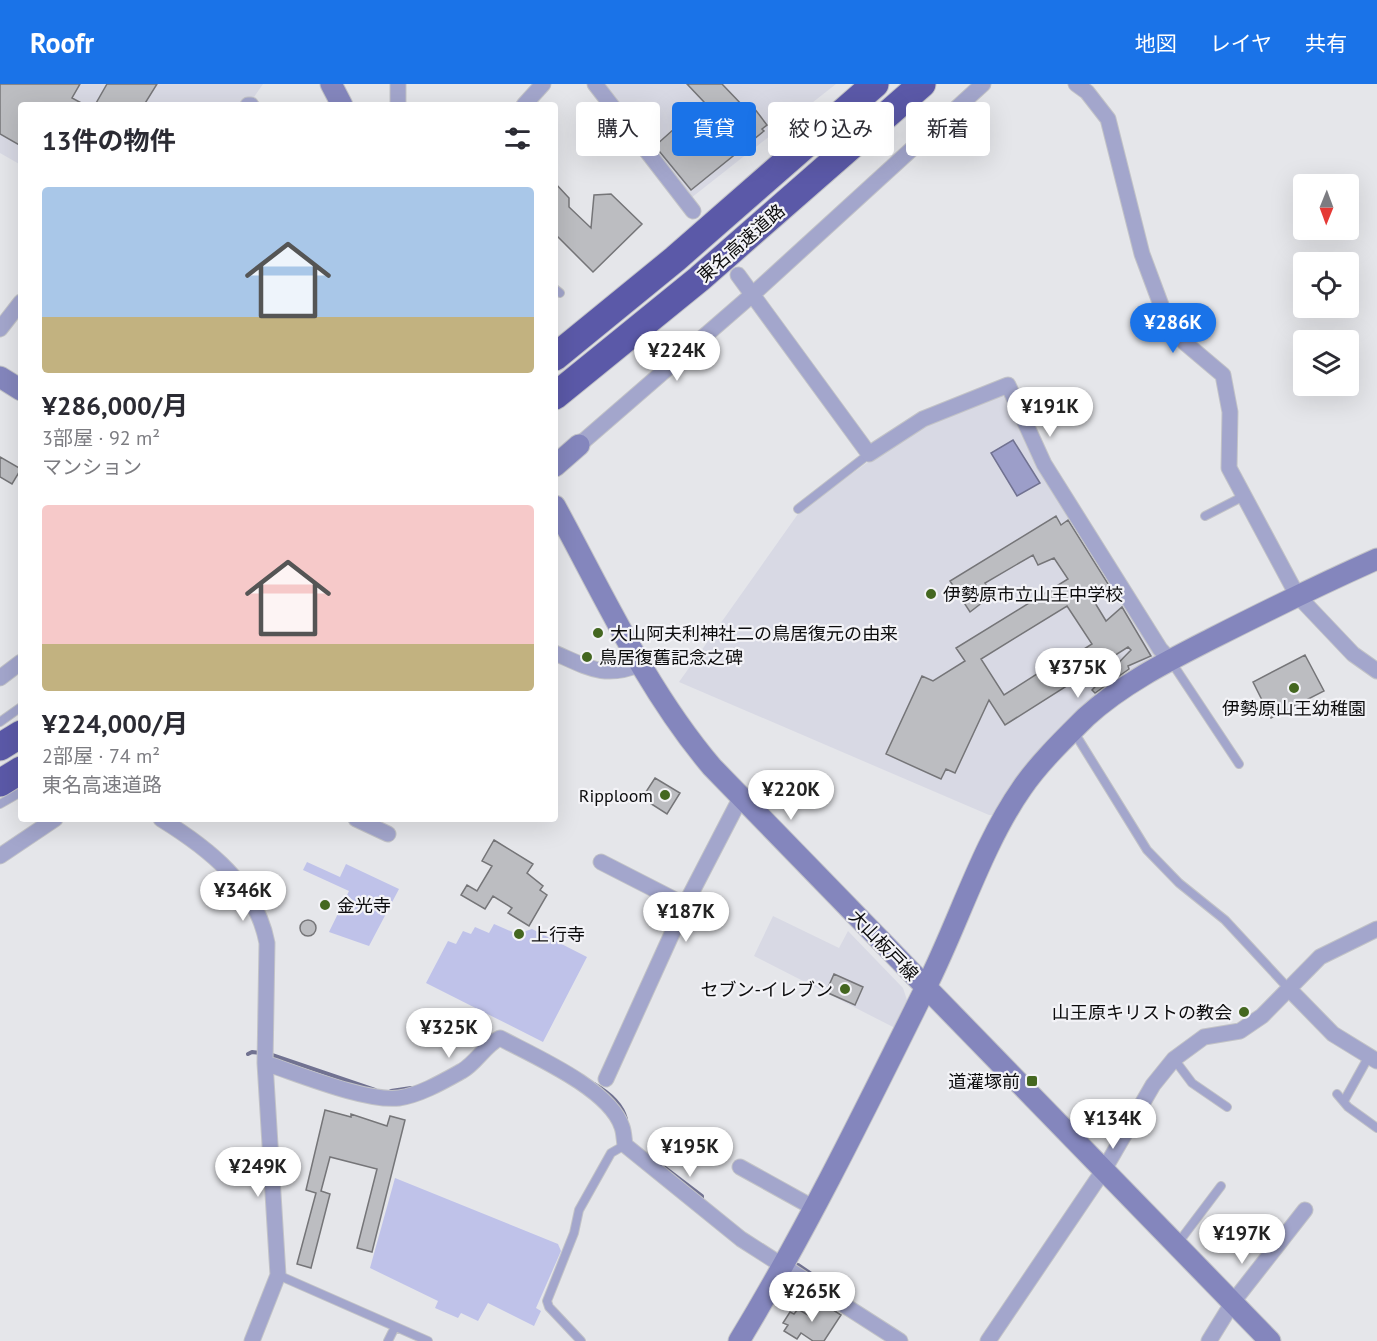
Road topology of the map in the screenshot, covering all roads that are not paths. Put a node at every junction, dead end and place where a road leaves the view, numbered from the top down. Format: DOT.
graph roads {
  1 [pos="331,84"];
  2 [pos="398,84"];
  3 [pos="543,84"];
  4 [pos="595,84"];
  5 [pos="875,84"];
  6 [pos="922,84"];
  7 [pos="983,84"];
  8 [pos="1076,84"];
  9 [pos="340,102"];
  10 [pos="398,102"];
  11 [pos="527,102"];
  12 [pos="693,211"];
  13 [pos="738,275"];
  14 [pos="753,294"];
  15 [pos="628,299"];
  16 [pos="18,306"];
  17 [pos="0,329"];
  18 [pos="558,343"];
  19 [pos="558,355"];
  20 [pos="0,377"];
  21 [pos="18,388"];
  22 [pos="563,395"];
  23 [pos="579,445"];
  24 [pos="869,454"];
  25 [pos="558,463"];
  26 [pos="1244,496"];
  27 [pos="798,508"];
  28 [pos="558,512"];
  29 [pos="1205,516"];
  30 [pos="1377,559"];
  31 [pos="1297,595"];
  32 [pos="558,654"];
  33 [pos="1170,660"];
  34 [pos="641,664"];
  35 [pos="18,669"];
  36 [pos="1377,671"];
  37 [pos="0,678"];
  38 [pos="18,709"];
  39 [pos="0,722"];
  40 [pos="1074,730"];
  41 [pos="18,736"];
  42 [pos="0,747"];
  43 [pos="1239,764"];
  44 [pos="15,785"];
  45 [pos="741,797"];
  46 [pos="0,804"];
  47 [pos="0,810"];
  48 [pos="51,822"];
  49 [pos="166,822"];
  50 [pos="362,822"];
  51 [pos="388,834"];
  52 [pos="0,856"];
  53 [pos="601,862"];
  54 [pos="685,905"];
  55 [pos="1377,929"];
  56 [pos="1288,988"];
  57 [pos="926,989"];
  58 [pos="265,1056"];
  59 [pos="1373,1058"];
  60 [pos="1174,1059"];
  61 [pos="602,1089"];
  62 [pos="1337,1094"];
  63 [pos="1344,1101"];
  64 [pos="1227,1107"];
  65 [pos="1377,1128"];
  66 [pos="625,1145"];
  67 [pos="740,1167"];
  68 [pos="1105,1168"];
  69 [pos="1221,1186"];
  70 [pos="814,1208"];
  71 [pos="1305,1210"];
  72 [pos="1178,1243"];
  73 [pos="784,1265"];
  74 [pos="278,1275"];
  75 [pos="1233,1302"];
  76 [pos="395,1327"];
  77 [pos="252,1341"];
  78 [pos="388,1341"];
  79 [pos="428,1341"];
  80 [pos="581,1341"];
  81 [pos="739,1341"];
  82 [pos="900,1341"];
  83 [pos="988,1341"];
  84 [pos="1209,1341"];
  85 [pos="1270,1341"];
  1 -- 9 [label="main road"];
  2 -- 10 [label="street"];
  3 -- 11 [label="street"];
  4 -- 12 [label="street"];
  5 -- 15 [label="highway, 東名高速道路"];
  6 -- 22 [label="highway, 東名高速道路"];
  7 -- 14 [label="street"];
  8 -- 26 [label="street"];
  13 -- 14 [label="street"];
  14 -- 23 [label="street"];
  14 -- 24 [label="street"];
  15 -- 18 [label="lane"];
  15 -- 19 [label="highway, 東名高速道路"];
  16 -- 17 [label="street"];
  20 -- 21 [label="main road"];
  23 -- 25 [label="main road"];
  24 -- 27 [label="lane"];
  24 -- 33 [label="street"];
  26 -- 29 [label="lane"];
  26 -- 31 [label="street"];
  28 -- 34 [label="main road, 大山板戸線"];
  30 -- 31 [label="main road"];
  31 -- 33 [label="main road"];
  31 -- 36 [label="street"];
  32 -- 34 [label="street"];
  33 -- 40 [label="main road"];
  33 -- 43 [label="lane"];
  34 -- 45 [label="main road, 大山板戸線"];
  35 -- 37 [label="street"];
  38 -- 39 [label="lane"];
  40 -- 56 [label="lane"];
  40 -- 57 [label="main road"];
  41 -- 42 [label="highway"];
  44 -- 46 [label="lane"];
  44 -- 47 [label="lane"];
  45 -- 54 [label="street"];
  45 -- 57 [label="main road, 大山板戸線"];
  48 -- 52 [label="street"];
  49 -- 58 [label="street"];
  50 -- 51 [label="street"];
  53 -- 54 [label="street"];
  54 -- 61 [label="street"];
  55 -- 56 [label="street"];
  56 -- 59 [label="street"];
  56 -- 60 [label="street"];
  57 -- 68 [label="main road, 大山板戸線"];
  57 -- 70 [label="main road"];
  58 -- 61 [label="street"];
  58 -- 74 [label="street"];
  59 -- 63 [label="lane"];
  60 -- 64 [label="lane"];
  60 -- 68 [label="street"];
  61 -- 66 [label="street"];
  62 -- 63 [label="lane"];
  63 -- 65 [label="lane"];
  66 -- 73 [label="street"];
  66 -- 80 [label="lane"];
  67 -- 70 [label="street"];
  68 -- 72 [label="main road, 大山板戸線"];
  68 -- 83 [label="street"];
  69 -- 72 [label="lane"];
  70 -- 73 [label="main road"];
  71 -- 75 [label="street"];
  72 -- 75 [label="main road, 大山板戸線"];
  73 -- 81 [label="main road"];
  73 -- 82 [label="street"];
  74 -- 76 [label="lane"];
  74 -- 77 [label="street"];
  75 -- 84 [label="street"];
  75 -- 85 [label="main road, 大山板戸線"];
  76 -- 78 [label="lane"];
  76 -- 79 [label="lane"];
}
